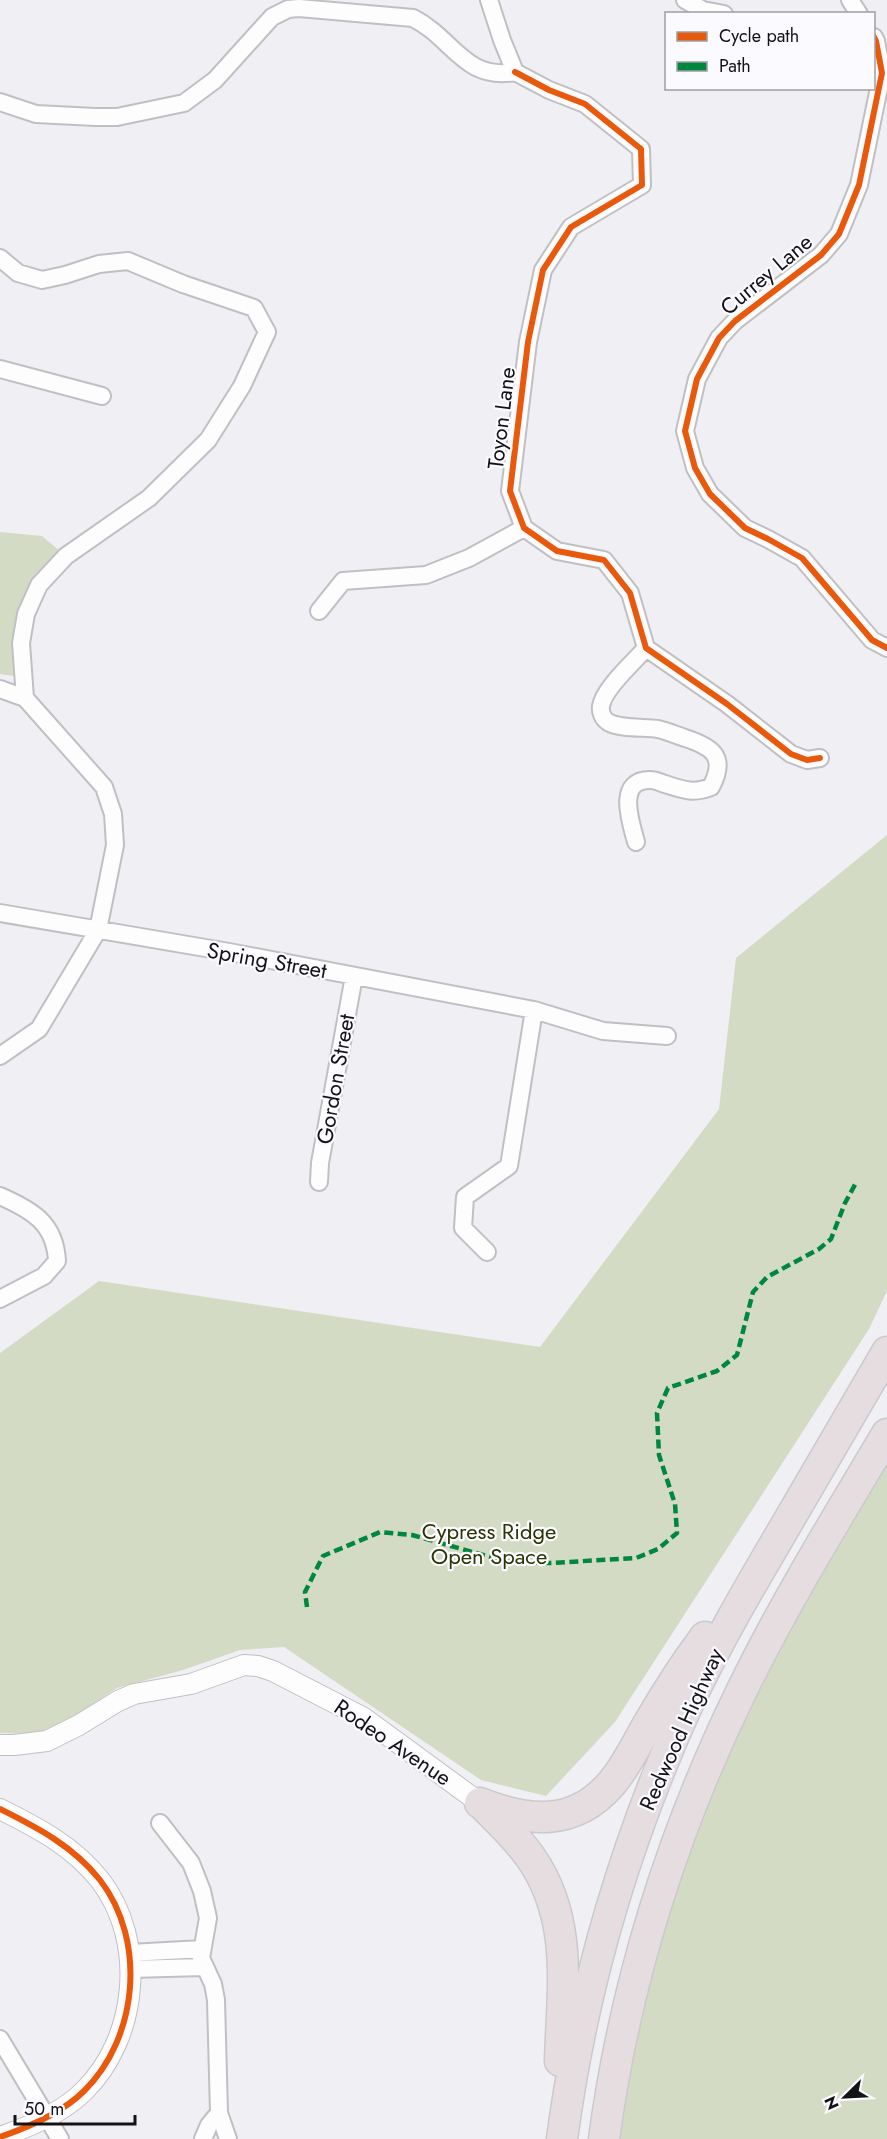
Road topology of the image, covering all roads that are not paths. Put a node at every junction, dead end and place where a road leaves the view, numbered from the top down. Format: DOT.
graph roads {
  1 [pos="489,0"];
  2 [pos="685,0"];
  3 [pos="714,12"];
  4 [pos="875,45"];
  5 [pos="515,72"];
  6 [pos="876,89"];
  7 [pos="0,102"];
  8 [pos="0,258"];
  9 [pos="0,369"];
  10 [pos="102,396"];
  11 [pos="524,528"];
  12 [pos="319,611"];
  13 [pos="646,648"];
  14 [pos="887,648"];
  15 [pos="0,689"];
  16 [pos="26,698"];
  17 [pos="820,758"];
  18 [pos="636,842"];
  19 [pos="0,913"];
  20 [pos="98,930"];
  21 [pos="354,976"];
  22 [pos="534,1010"];
  23 [pos="667,1036"];
  24 [pos="0,1056"];
  25 [pos="320,1182"];
  26 [pos="0,1196"];
  27 [pos="487,1252"];
  28 [pos="0,1299"];
  29 [pos="887,1352"];
  30 [pos="887,1434"];
  31 [pos="772,1549"];
  32 [pos="0,1745"];
  33 [pos="480,1803"];
  34 [pos="0,1809"];
  35 [pos="160,1823"];
  36 [pos="202,1949"];
  37 [pos="130,1961"];
  38 [pos="204,1967"];
  39 [pos="0,2039"];
  40 [pos="618,2053"];
  41 [pos="219,2113"];
  42 [pos="48,2117"];
  43 [pos="0,2137"];
  44 [pos="60,2139"];
  45 [pos="203,2139"];
  46 [pos="228,2139"];
  47 [pos="556,2139"];
  48 [pos="562,2139"];
  49 [pos="604,2139"];
  50 [pos="618,2139"];
  1 -- 5 [label="street"];
  2 -- 3 [label="street"];
  4 -- 6 [label="street, Currey Lane"];
  5 -- 7 [label="street"];
  5 -- 11 [label="street, Toyon Lane"];
  6 -- 14 [label="street, Currey Lane"];
  8 -- 16 [label="street"];
  9 -- 10 [label="street"];
  11 -- 12 [label="street"];
  11 -- 13 [label="street"];
  13 -- 17 [label="street"];
  13 -- 18 [label="street"];
  15 -- 16 [label="street"];
  16 -- 20 [label="street"];
  19 -- 20 [label="street, Spring Street"];
  20 -- 21 [label="street, Spring Street"];
  20 -- 24 [label="street"];
  21 -- 22 [label="street, Spring Street"];
  21 -- 25 [label="street, Gordon Street"];
  22 -- 23 [label="street, Spring Street"];
  22 -- 27 [label="street"];
  26 -- 28 [label="street"];
  29 -- 31 [label="highway, Redwood Highway"];
  30 -- 40 [label="highway, Redwood Highway"];
  31 -- 33 [label="highway"];
  31 -- 48 [label="highway, Redwood Highway"];
  32 -- 33 [label="street, Rodeo Avenue"];
  33 -- 47 [label="highway"];
  34 -- 37 [label="street"];
  35 -- 36 [label="street"];
  36 -- 37 [label="street"];
  36 -- 38 [label="street"];
  37 -- 38 [label="street"];
  37 -- 42 [label="street"];
  38 -- 41 [label="street"];
  39 -- 42 [label="street"];
  40 -- 49 [label="highway, Redwood Highway"];
  40 -- 50 [label="highway"];
  41 -- 45 [label="street"];
  41 -- 46 [label="street"];
  42 -- 43 [label="street"];
  42 -- 44 [label="street"];
}
